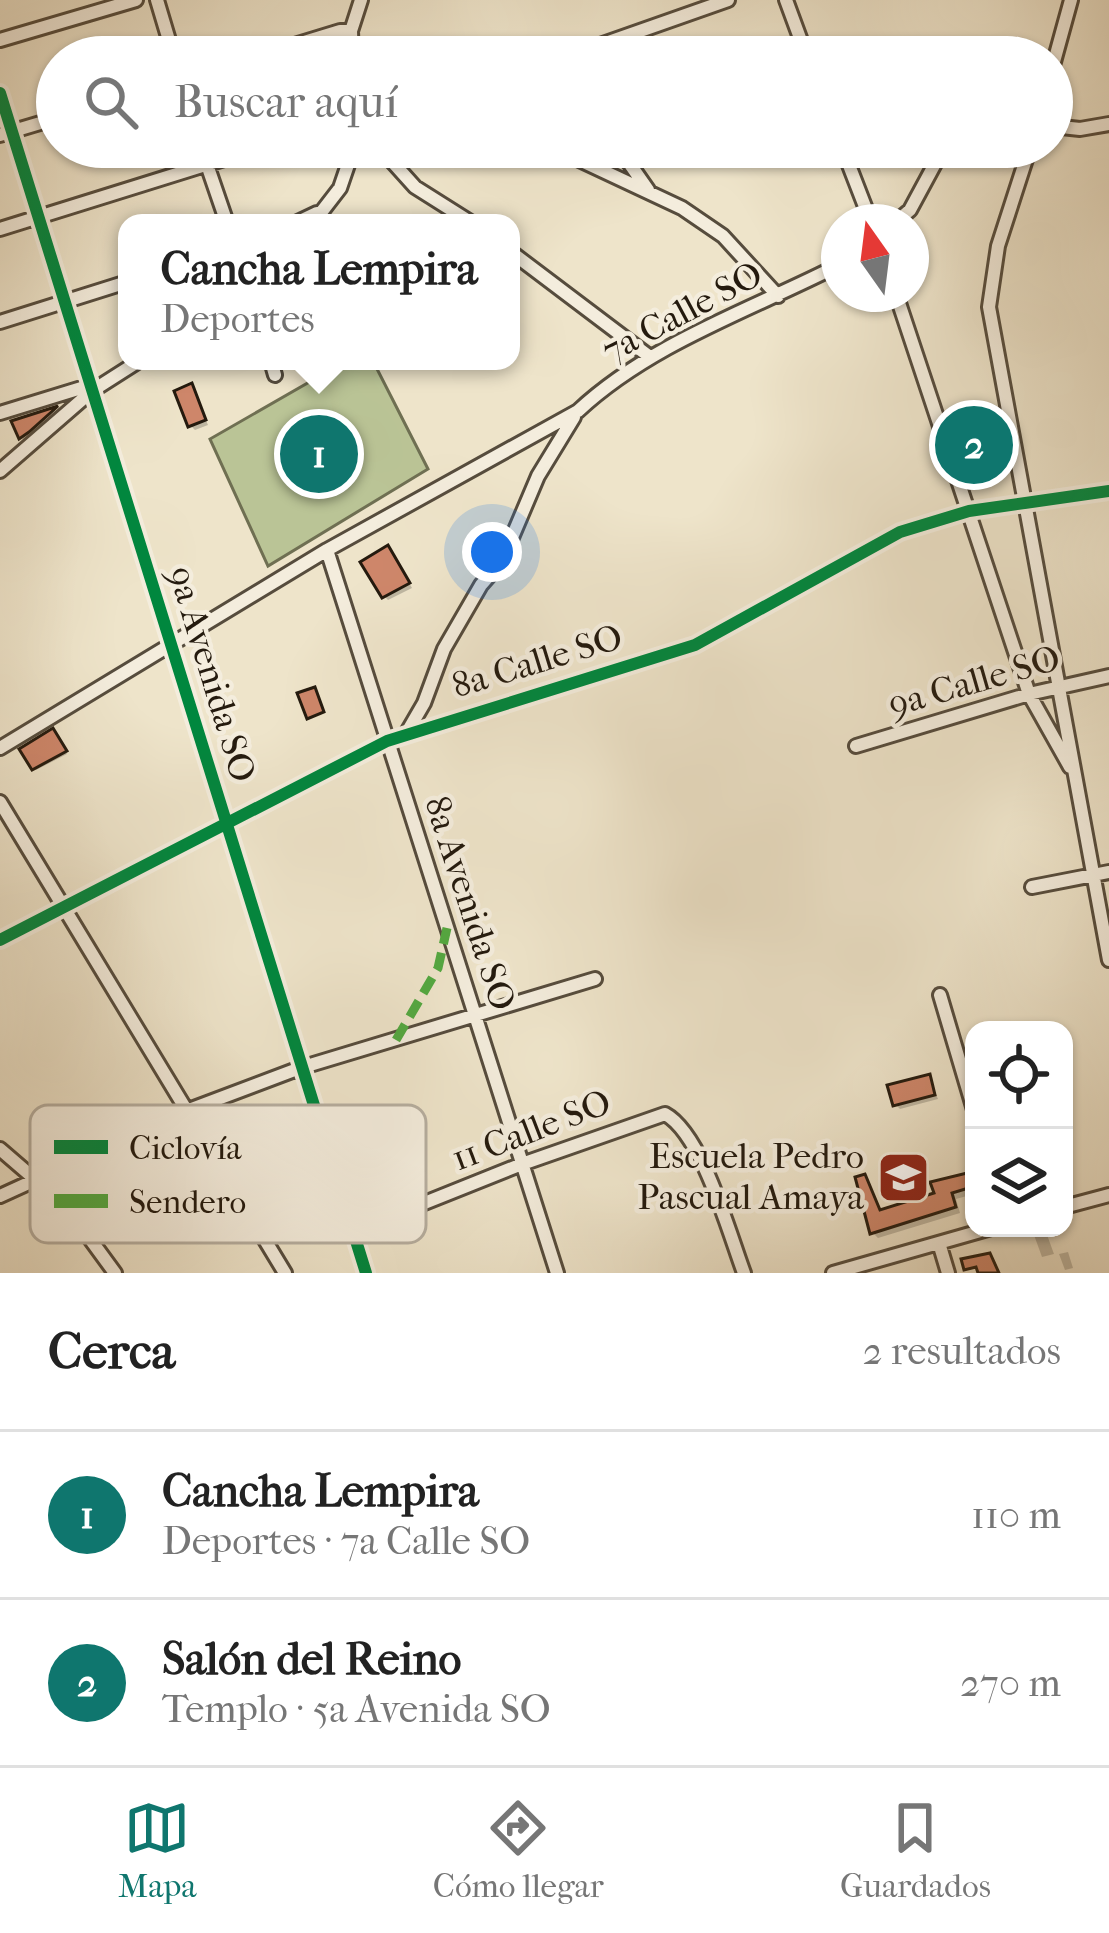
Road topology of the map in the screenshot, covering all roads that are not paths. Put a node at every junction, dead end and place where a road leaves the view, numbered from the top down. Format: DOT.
graph roads {
  1 [pos="136,0"];
  2 [pos="157,0"];
  3 [pos="347,0"];
  4 [pos="728,0"];
  5 [pos="786,0"];
  6 [pos="1071,0"];
  7 [pos="359,7"];
  8 [pos="351,31"];
  9 [pos="168,36"];
  10 [pos="324,36"];
  11 [pos="351,36"];
  12 [pos="626,36"];
  13 [pos="799,36"];
  14 [pos="1061,36"];
  15 [pos="0,40"];
  16 [pos="0,93"];
  17 [pos="36,124"];
  18 [pos="1109,124"];
  19 [pos="1073,128"];
  20 [pos="6,133"];
  21 [pos="197,168"];
  22 [pos="207,168"];
  23 [pos="349,168"];
  24 [pos="398,168"];
  25 [pos="598,168"];
  26 [pos="633,168"];
  27 [pos="850,168"];
  28 [pos="933,168"];
  29 [pos="1023,168"];
  30 [pos="650,191"];
  31 [pos="864,204"];
  32 [pos="913,204"];
  33 [pos="323,210"];
  34 [pos="224,214"];
  35 [pos="315,214"];
  36 [pos="320,214"];
  37 [pos="458,214"];
  38 [pos="39,218"];
  39 [pos="0,229"];
  40 [pos="520,260"];
  41 [pos="821,274"];
  42 [pos="118,285"];
  43 [pos="778,296"];
  44 [pos="65,302"];
  45 [pos="902,312"];
  46 [pos="0,322"];
  47 [pos="650,357"];
  48 [pos="123,370"];
  49 [pos="91,388"];
  50 [pos="578,411"];
  51 [pos="0,413"];
  52 [pos="0,471"];
  53 [pos="1109,491"];
  54 [pos="1025,502"];
  55 [pos="969,511"];
  56 [pos="327,550"];
  57 [pos="171,644"];
  58 [pos="1109,676"];
  59 [pos="1059,686"];
  60 [pos="1029,694"];
  61 [pos="406,734"];
  62 [pos="387,740"];
  63 [pos="856,746"];
  64 [pos="0,748"];
  65 [pos="1076,779"];
  66 [pos="0,802"];
  67 [pos="226,822"];
  68 [pos="1102,873"];
  69 [pos="1032,887"];
  70 [pos="62,908"];
  71 [pos="0,940"];
  72 [pos="1109,960"];
  73 [pos="595,979"];
  74 [pos="940,995"];
  75 [pos="475,1016"];
  76 [pos="300,1068"];
  77 [pos="965,1080"];
  78 [pos="182,1105"];
  79 [pos="202,1105"];
  80 [pos="312,1105"];
  81 [pos="0,1149"];
  82 [pos="523,1164"];
  83 [pos="30,1173"];
  84 [pos="30,1183"];
  85 [pos="1109,1195"];
  86 [pos="0,1196"];
  87 [pos="426,1203"];
  88 [pos="1073,1205"];
  89 [pos="965,1236"];
  90 [pos="94,1243"];
  91 [pos="267,1243"];
  92 [pos="356,1243"];
  93 [pos="939,1244"];
  94 [pos="116,1273"];
  95 [pos="285,1273"];
  96 [pos="366,1273"];
  97 [pos="557,1273"];
  98 [pos="744,1273"];
  99 [pos="833,1273"];
  100 [pos="948,1273"];
  1 -- 15 [label="street"];
  2 -- 9 [label="street"];
  3 -- 7 [label="street"];
  4 -- 12 [label="street"];
  5 -- 13 [label="street"];
  6 -- 14 [label="street"];
  7 -- 8 [label="street"];
  8 -- 10 [label="street"];
  8 -- 11 [label="street"];
  16 -- 20 [label="street, 9a Avenida SO"];
  17 -- 20 [label="street"];
  18 -- 19 [label="street"];
  20 -- 38 [label="street, 9a Avenida SO"];
  21 -- 38 [label="street"];
  22 -- 34 [label="street"];
  23 -- 33 [label="street"];
  24 -- 37 [label="street"];
  25 -- 30 [label="street"];
  26 -- 30 [label="street"];
  27 -- 31 [label="street"];
  28 -- 32 [label="street"];
  29 -- 54 [label="street"];
  30 -- 43 [label="street"];
  33 -- 35 [label="street"];
  33 -- 36 [label="street"];
  38 -- 39 [label="street"];
  38 -- 44 [label="street, 9a Avenida SO"];
  40 -- 47 [label="street"];
  41 -- 43 [label="street, 7a Calle SO"];
  42 -- 44 [label="street"];
  43 -- 47 [label="street, 7a Calle SO"];
  44 -- 46 [label="street"];
  44 -- 49 [label="street, 9a Avenida SO"];
  45 -- 55 [label="street"];
  47 -- 50 [label="street, 7a Calle SO"];
  48 -- 49 [label="street"];
  49 -- 51 [label="street"];
  49 -- 52 [label="street"];
  49 -- 57 [label="street, 9a Avenida SO"];
  50 -- 56 [label="street, 7a Calle SO"];
  50 -- 61 [label="street"];
  53 -- 54 [label="street, 8a Calle SO"];
  54 -- 55 [label="street, 8a Calle SO"];
  54 -- 59 [label="street"];
  55 -- 60 [label="street"];
  55 -- 61 [label="street, 8a Calle SO"];
  56 -- 57 [label="street, 7a Calle SO"];
  56 -- 62 [label="street, 8a Avenida SO"];
  57 -- 64 [label="street, 7a Calle SO"];
  57 -- 67 [label="street, 9a Avenida SO"];
  58 -- 59 [label="street, 9a Calle SO"];
  59 -- 60 [label="street, 9a Calle SO"];
  59 -- 65 [label="street"];
  60 -- 63 [label="street, 9a Calle SO"];
  60 -- 65 [label="street"];
  61 -- 62 [label="street, 8a Calle SO"];
  62 -- 67 [label="street, 8a Calle SO"];
  62 -- 75 [label="street, 8a Avenida SO"];
  65 -- 68 [label="street"];
  66 -- 70 [label="street"];
  67 -- 70 [label="street, 8a Calle SO"];
  67 -- 76 [label="street, 9a Avenida SO"];
  68 -- 69 [label="street"];
  68 -- 72 [label="street"];
  70 -- 71 [label="street, 8a Calle SO"];
  70 -- 78 [label="street"];
  73 -- 75 [label="street"];
  74 -- 77 [label="street"];
  75 -- 76 [label="street"];
  75 -- 82 [label="street, 8a Avenida SO"];
  76 -- 79 [label="street"];
  76 -- 80 [label="street, 9a Avenida SO"];
  81 -- 83 [label="street"];
  82 -- 87 [label="street, 11 Calle SO"];
  82 -- 97 [label="street, 8a Avenida SO"];
  82 -- 98 [label="street, 11 Calle SO"];
  84 -- 86 [label="street"];
  85 -- 88 [label="street"];
  89 -- 93 [label="street"];
  90 -- 94 [label="street"];
  91 -- 95 [label="street"];
  92 -- 96 [label="street, 9a Avenida SO"];
  93 -- 99 [label="street"];
  93 -- 100 [label="street"];
}
